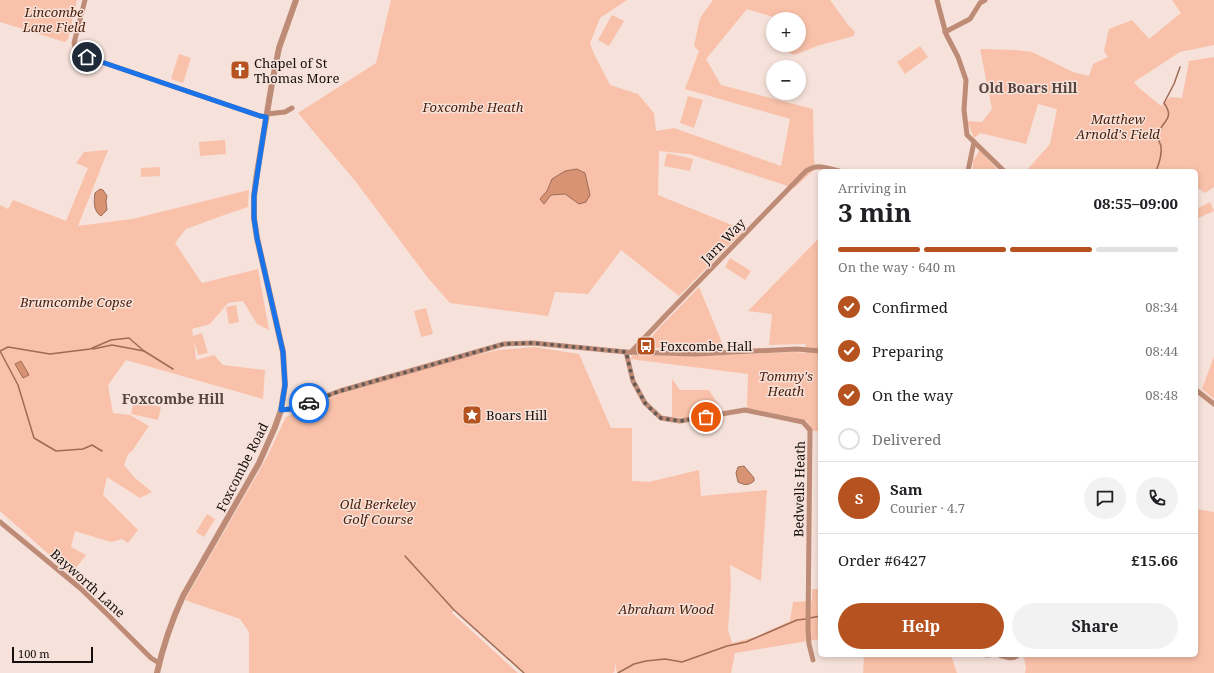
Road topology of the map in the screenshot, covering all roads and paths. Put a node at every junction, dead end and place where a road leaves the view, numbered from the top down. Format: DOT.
graph roads {
  1 [pos="85,0"];
  2 [pos="296,0"];
  3 [pos="937,0"];
  4 [pos="985,0"];
  5 [pos="945,32"];
  6 [pos="292,108"];
  7 [pos="266,116"];
  8 [pos="974,142"];
  9 [pos="832,169"];
  10 [pos="968,169"];
  11 [pos="1002,169"];
  12 [pos="818,351"];
  13 [pos="629,352"];
  14 [pos="1198,392"];
  15 [pos="1214,404"];
  16 [pos="281,410"];
  17 [pos="0,522"];
  18 [pos="1007,657"];
  19 [pos="1017,657"];
  20 [pos="813,660"];
  21 [pos="159,663"];
  22 [pos="157,673"];
  1 -- 7 [label="street"];
  2 -- 7 [label="street, Foxcombe Road"];
  3 -- 5 [label="street"];
  4 -- 5 [label="street"];
  5 -- 8 [label="street"];
  6 -- 7 [label="street"];
  7 -- 16 [label="street, Foxcombe Road"];
  8 -- 10 [label="street"];
  8 -- 11 [label="street"];
  9 -- 13 [label="street, Jarn Way"];
  12 -- 13 [label="street"];
  13 -- 16 [label="street"];
  13 -- 20 [label="street, Bedwells Heath"];
  14 -- 15 [label="street"];
  16 -- 21 [label="street, Foxcombe Road"];
  17 -- 21 [label="street, Bayworth Lane"];
  18 -- 19 [label="street"];
  21 -- 22 [label="street, Foxcombe Road"];
}
